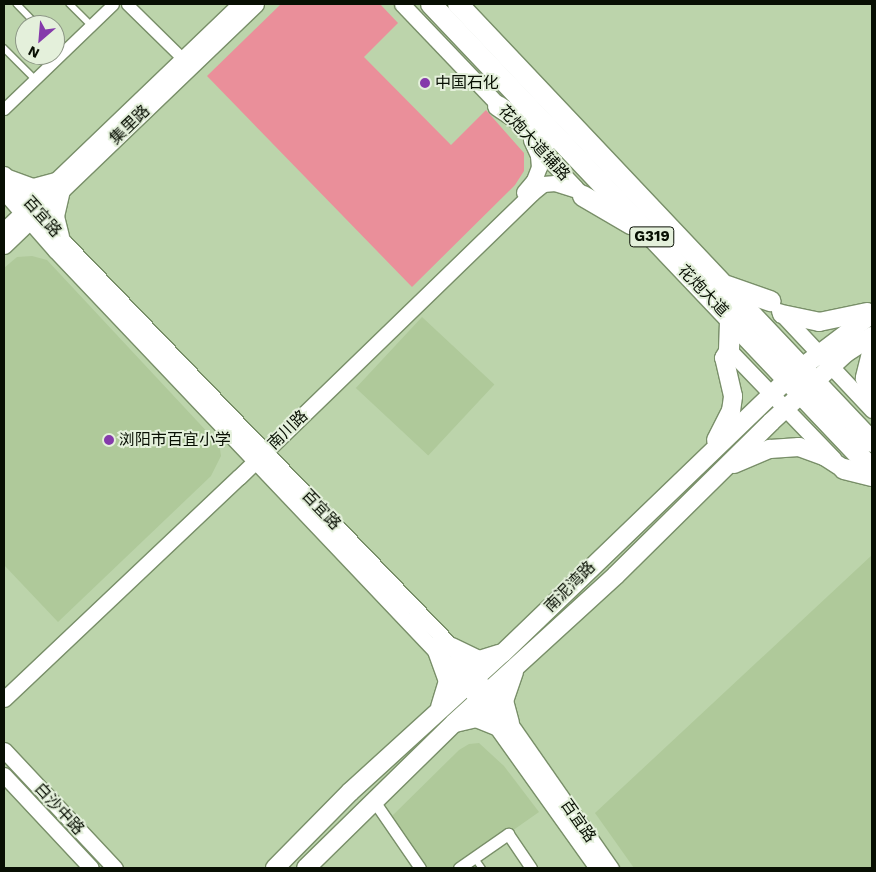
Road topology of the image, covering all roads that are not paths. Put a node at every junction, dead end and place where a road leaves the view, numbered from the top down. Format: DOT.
graph roads {
  1 [pos="17,4"];
  2 [pos="70,4"];
  3 [pos="113,4"];
  4 [pos="127,4"];
  5 [pos="240,4"];
  6 [pos="256,4"];
  7 [pos="402,4"];
  8 [pos="432,4"];
  9 [pos="458,4"];
  10 [pos="28,15"];
  11 [pos="91,25"];
  12 [pos="65,44"];
  13 [pos="4,48"];
  14 [pos="183,59"];
  15 [pos="46,65"];
  16 [pos="35,79"];
  17 [pos="5,106"];
  18 [pos="498,106"];
  19 [pos="531,140"];
  20 [pos="581,161"];
  21 [pos="4,174"];
  22 [pos="62,183"];
  23 [pos="4,192"];
  24 [pos="581,193"];
  25 [pos="4,203"];
  26 [pos="4,209"];
  27 [pos="30,213"];
  28 [pos="4,230"];
  29 [pos="651,236"];
  30 [pos="4,246"];
  31 [pos="60,246"];
  32 [pos="723,285"];
  33 [pos="776,308"];
  34 [pos="872,312"];
  35 [pos="730,319"];
  36 [pos="872,336"];
  37 [pos="872,349"];
  38 [pos="729,350"];
  39 [pos="818,353"];
  40 [pos="831,367"];
  41 [pos="801,380"];
  42 [pos="772,394"];
  43 [pos="872,403"];
  44 [pos="785,408"];
  45 [pos="872,410"];
  46 [pos="284,430"];
  47 [pos="239,433"];
  48 [pos="872,442"];
  49 [pos="259,454"];
  50 [pos="702,460"];
  51 [pos="844,469"];
  52 [pos="872,469"];
  53 [pos="719,474"];
  54 [pos="872,476"];
  55 [pos="233,479"];
  56 [pos="283,480"];
  57 [pos="444,649"];
  58 [pos="506,650"];
  59 [pos="520,664"];
  60 [pos="472,681"];
  61 [pos="4,691"];
  62 [pos="483,697"];
  63 [pos="4,699"];
  64 [pos="436,712"];
  65 [pos="452,725"];
  66 [pos="503,725"];
  67 [pos="4,750"];
  68 [pos="4,775"];
  69 [pos="374,801"];
  70 [pos="475,858"];
  71 [pos="92,868"];
  72 [pos="115,868"];
  73 [pos="275,868"];
  74 [pos="306,868"];
  75 [pos="420,868"];
  76 [pos="459,868"];
  77 [pos="482,868"];
  78 [pos="532,868"];
  79 [pos="597,868"];
  80 [pos="611,868"];
  1 -- 10 [label="lane"];
  2 -- 11 [label="lane"];
  3 -- 11 [label="street"];
  4 -- 14 [label="street"];
  5 -- 14 [label="street, 集里路"];
  6 -- 22 [label="street, 集里路"];
  7 -- 18 [label="street, 花炮大道辅路"];
  8 -- 20 [label="highway, 花炮大道 / G319"];
  9 -- 32 [label="highway, 花炮大道 / G319"];
  11 -- 12 [label="street"];
  13 -- 16 [label="lane"];
  14 -- 22 [label="street, 集里路"];
  15 -- 16 [label="street"];
  16 -- 17 [label="street"];
  18 -- 19 [label="street, 花炮大道辅路"];
  18 -- 20 [label="highway"];
  19 -- 24 [label="street, 花炮大道辅路"];
  19 -- 46 [label="street, 南川路"];
  20 -- 29 [label="highway, 花炮大道 / G319"];
  21 -- 22 [label="street"];
  21 -- 27 [label="street, 百宜路"];
  22 -- 27 [label="street, 集里路"];
  22 -- 31 [label="street"];
  23 -- 27 [label="street, 百宜路"];
  24 -- 29 [label="highway"];
  24 -- 46 [label="street, 南川路"];
  25 -- 26 [label="street"];
  27 -- 28 [label="street, 集里路"];
  27 -- 30 [label="street, 集里路"];
  27 -- 31 [label="street, 百宜路"];
  29 -- 35 [label="highway, 花炮大道 / G319"];
  30 -- 31 [label="street"];
  31 -- 47 [label="street, 百宜路"];
  32 -- 33 [label="highway"];
  32 -- 41 [label="highway, 花炮大道 / G319"];
  33 -- 34 [label="main road"];
  33 -- 39 [label="street"];
  34 -- 39 [label="main road, 南泥湾路"];
  35 -- 38 [label="highway"];
  35 -- 41 [label="highway, 花炮大道 / G319"];
  36 -- 40 [label="main road, 南泥湾路"];
  37 -- 43 [label="main road"];
  38 -- 42 [label="street"];
  38 -- 50 [label="main road"];
  39 -- 40 [label="street"];
  39 -- 41 [label="main road, 南泥湾路"];
  40 -- 41 [label="main road, 南泥湾路"];
  40 -- 45 [label="street"];
  41 -- 42 [label="main road, 南泥湾路"];
  41 -- 44 [label="main road, 南泥湾路"];
  41 -- 48 [label="highway, 花炮大道 / G319"];
  41 -- 52 [label="highway, 花炮大道 / G319"];
  42 -- 44 [label="street"];
  42 -- 50 [label="main road, 南泥湾路"];
  44 -- 51 [label="street"];
  44 -- 53 [label="main road, 南泥湾路"];
  46 -- 47 [label="street"];
  46 -- 49 [label="street, 南川路"];
  46 -- 56 [label="street"];
  47 -- 49 [label="street, 百宜路"];
  47 -- 55 [label="street"];
  49 -- 55 [label="street, 南川路"];
  49 -- 56 [label="street, 百宜路"];
  50 -- 58 [label="main road, 南泥湾路"];
  51 -- 53 [label="main road"];
  51 -- 54 [label="highway"];
  53 -- 59 [label="main road, 南泥湾路"];
  55 -- 56 [label="street"];
  55 -- 61 [label="street, 南川路"];
  55 -- 63 [label="street, 南川路"];
  56 -- 57 [label="street, 百宜路"];
  57 -- 58 [label="main road"];
  57 -- 60 [label="street, 百宜路"];
  57 -- 64 [label="main road"];
  58 -- 60 [label="main road, 南泥湾路"];
  59 -- 62 [label="main road, 南泥湾路"];
  59 -- 66 [label="main road"];
  60 -- 62 [label="street, 百宜路"];
  60 -- 64 [label="main road, 南泥湾路"];
  62 -- 65 [label="main road, 南泥湾路"];
  62 -- 66 [label="street, 百宜路"];
  64 -- 73 [label="main road, 南泥湾路"];
  65 -- 66 [label="main road"];
  65 -- 69 [label="main road, 南泥湾路"];
  66 -- 79 [label="street, 百宜路"];
  66 -- 80 [label="street, 百宜路"];
  67 -- 72 [label="street, 白沙中路"];
  68 -- 71 [label="street, 白沙中路"];
  69 -- 74 [label="main road, 南泥湾路"];
  69 -- 75 [label="street"];
  70 -- 76 [label="street"];
  70 -- 77 [label="lane"];
  70 -- 78 [label="street"];
}
